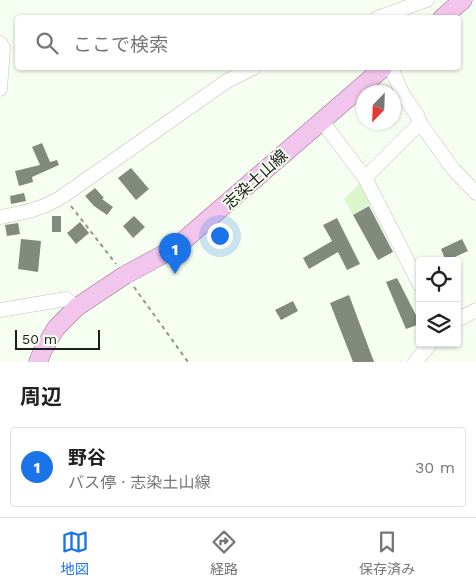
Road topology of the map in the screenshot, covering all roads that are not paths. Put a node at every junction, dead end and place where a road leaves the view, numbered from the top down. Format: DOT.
graph roads {
  1 [pos="427,0"];
  2 [pos="463,0"];
  3 [pos="393,5"];
  4 [pos="381,15"];
  5 [pos="446,15"];
  6 [pos="0,43"];
  7 [pos="249,70"];
  8 [pos="381,70"];
  9 [pos="392,70"];
  10 [pos="0,89"];
  11 [pos="321,120"];
  12 [pos="420,122"];
  13 [pos="365,178"];
  14 [pos="476,193"];
  15 [pos="0,217"];
  16 [pos="416,277"];
  17 [pos="77,307"];
  18 [pos="0,310"];
  19 [pos="476,310"];
  20 [pos="461,318"];
  21 [pos="428,347"];
  22 [pos="38,362"];
  23 [pos="415,362"];
  1 -- 3 [label="street"];
  2 -- 5 [label="main road"];
  3 -- 4 [label="street"];
  6 -- 10 [label="street"];
  7 -- 15 [label="street"];
  8 -- 11 [label="main road, 志染土山線"];
  9 -- 12 [label="street"];
  11 -- 13 [label="street"];
  11 -- 17 [label="main road, 志染土山線"];
  12 -- 13 [label="street"];
  12 -- 14 [label="street"];
  13 -- 16 [label="street"];
  17 -- 18 [label="street"];
  17 -- 22 [label="main road, 志染土山線"];
  19 -- 20 [label="street"];
  21 -- 23 [label="street"];
}
